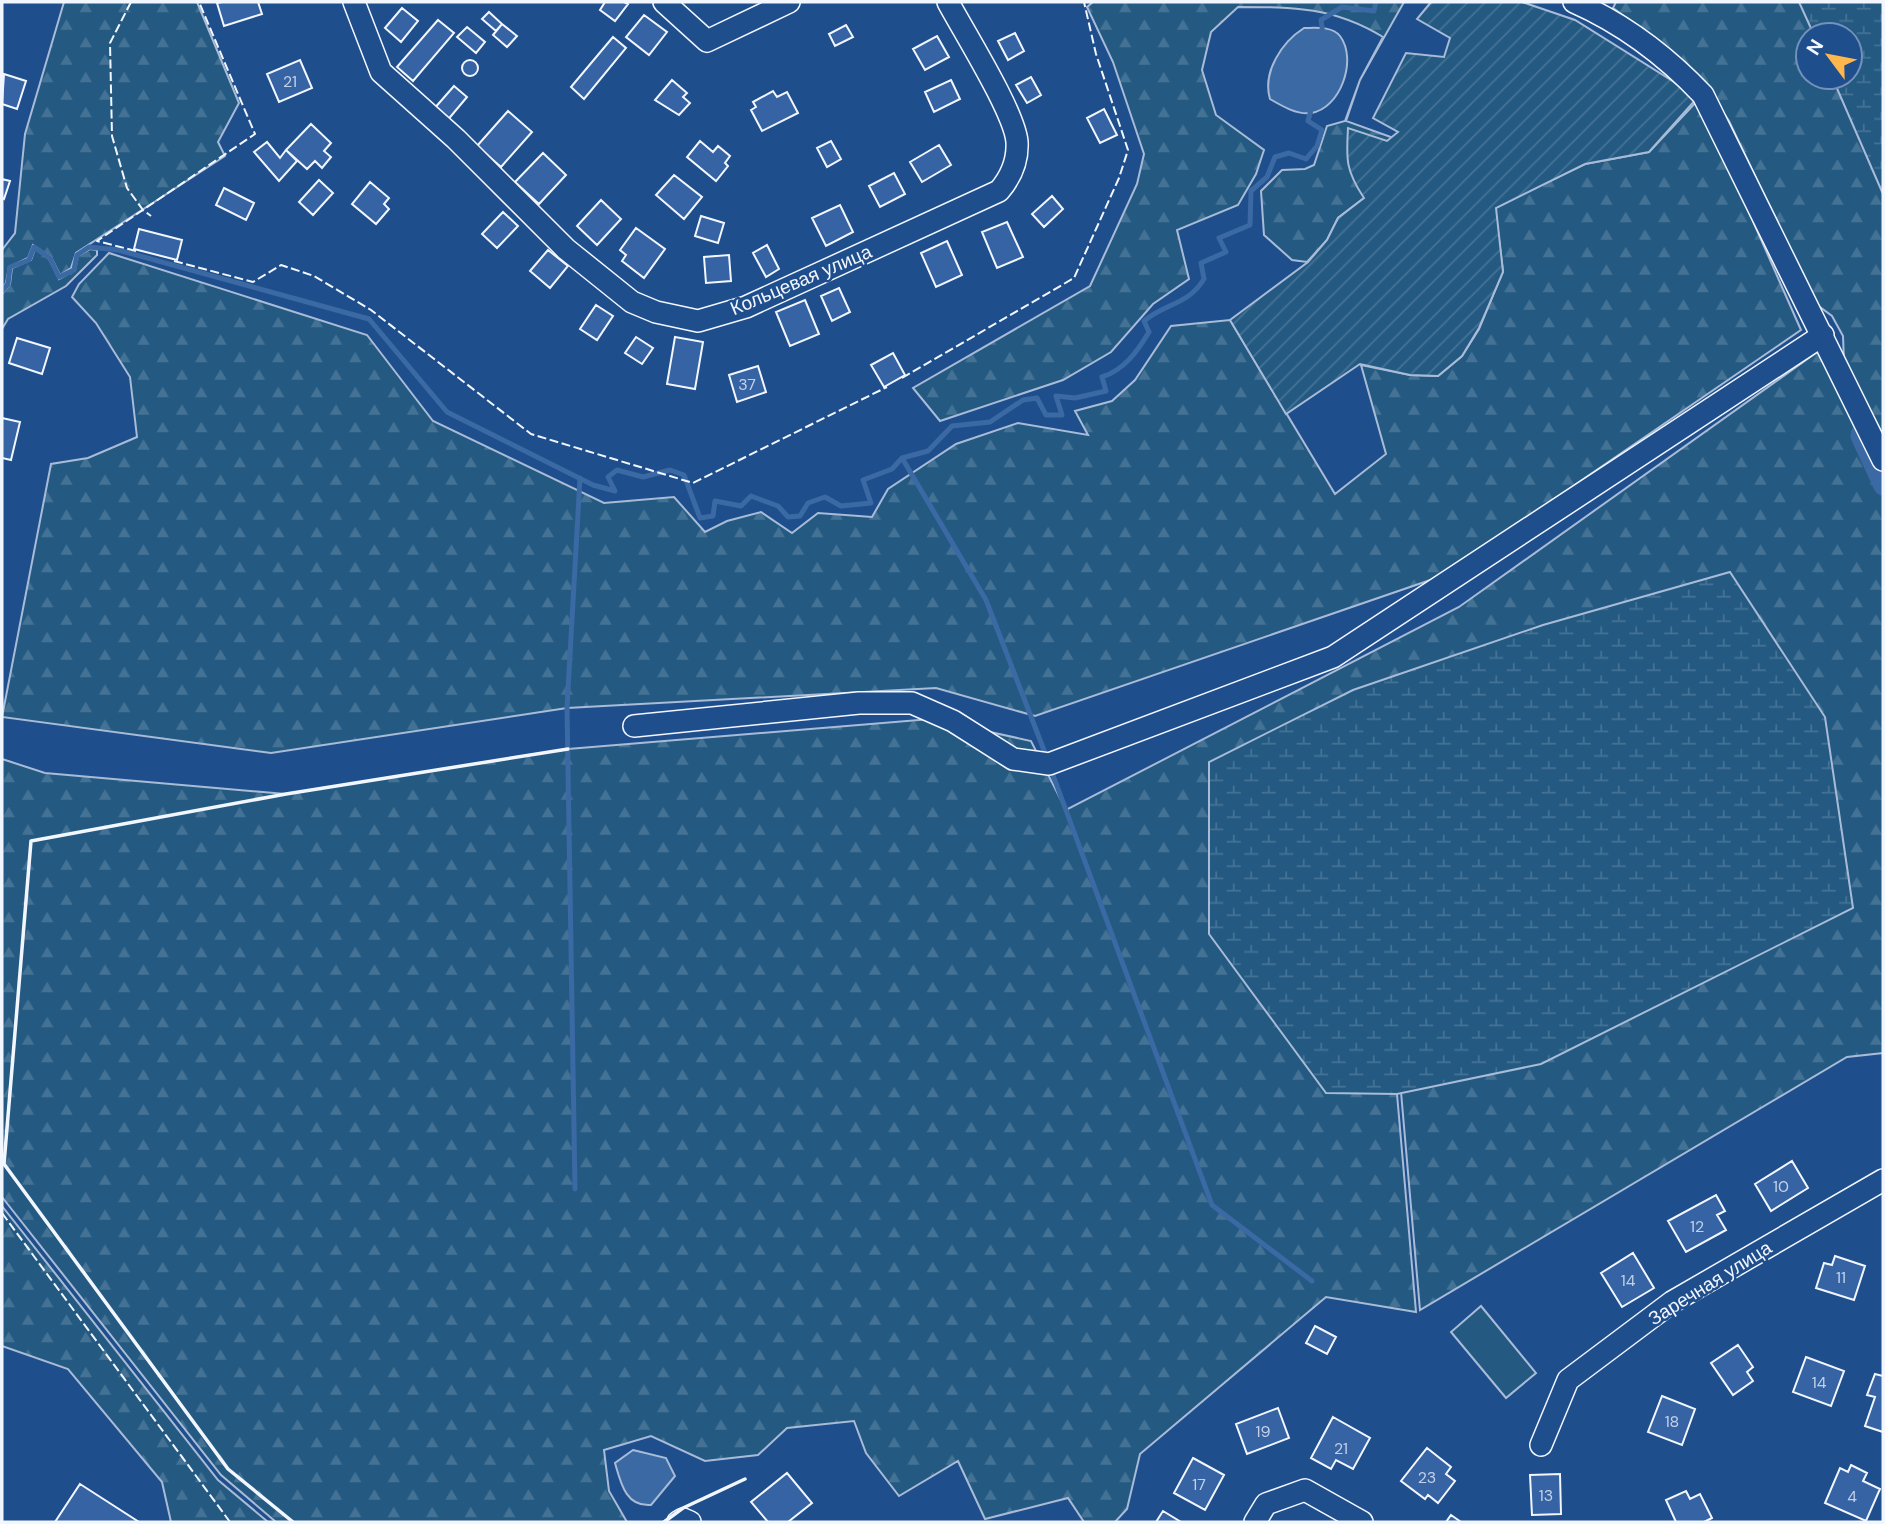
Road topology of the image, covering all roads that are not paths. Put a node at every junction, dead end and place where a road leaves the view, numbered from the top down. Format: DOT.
graph roads {
  1 [pos="354,2"];
  2 [pos="663,2"];
  3 [pos="789,2"];
  4 [pos="948,2"];
  5 [pos="1574,2"];
  6 [pos="1823,335"];
  7 [pos="1883,460"];
  8 [pos="634,726"];
  9 [pos="1883,1180"];
  10 [pos="1541,1445"];
  11 [pos="678,1522"];
  12 [pos="690,1522"];
  13 [pos="1255,1522"];
  14 [pos="1362,1522"];
  1 -- 4 [label="street, Кольцевая улица"];
  2 -- 3 [label="street"];
  5 -- 6 [label="street"];
  6 -- 7 [label="street"];
  6 -- 8 [label="street"];
  9 -- 10 [label="street, Заречная улица"];
  11 -- 12 [label="street"];
  13 -- 14 [label="street"];
}
